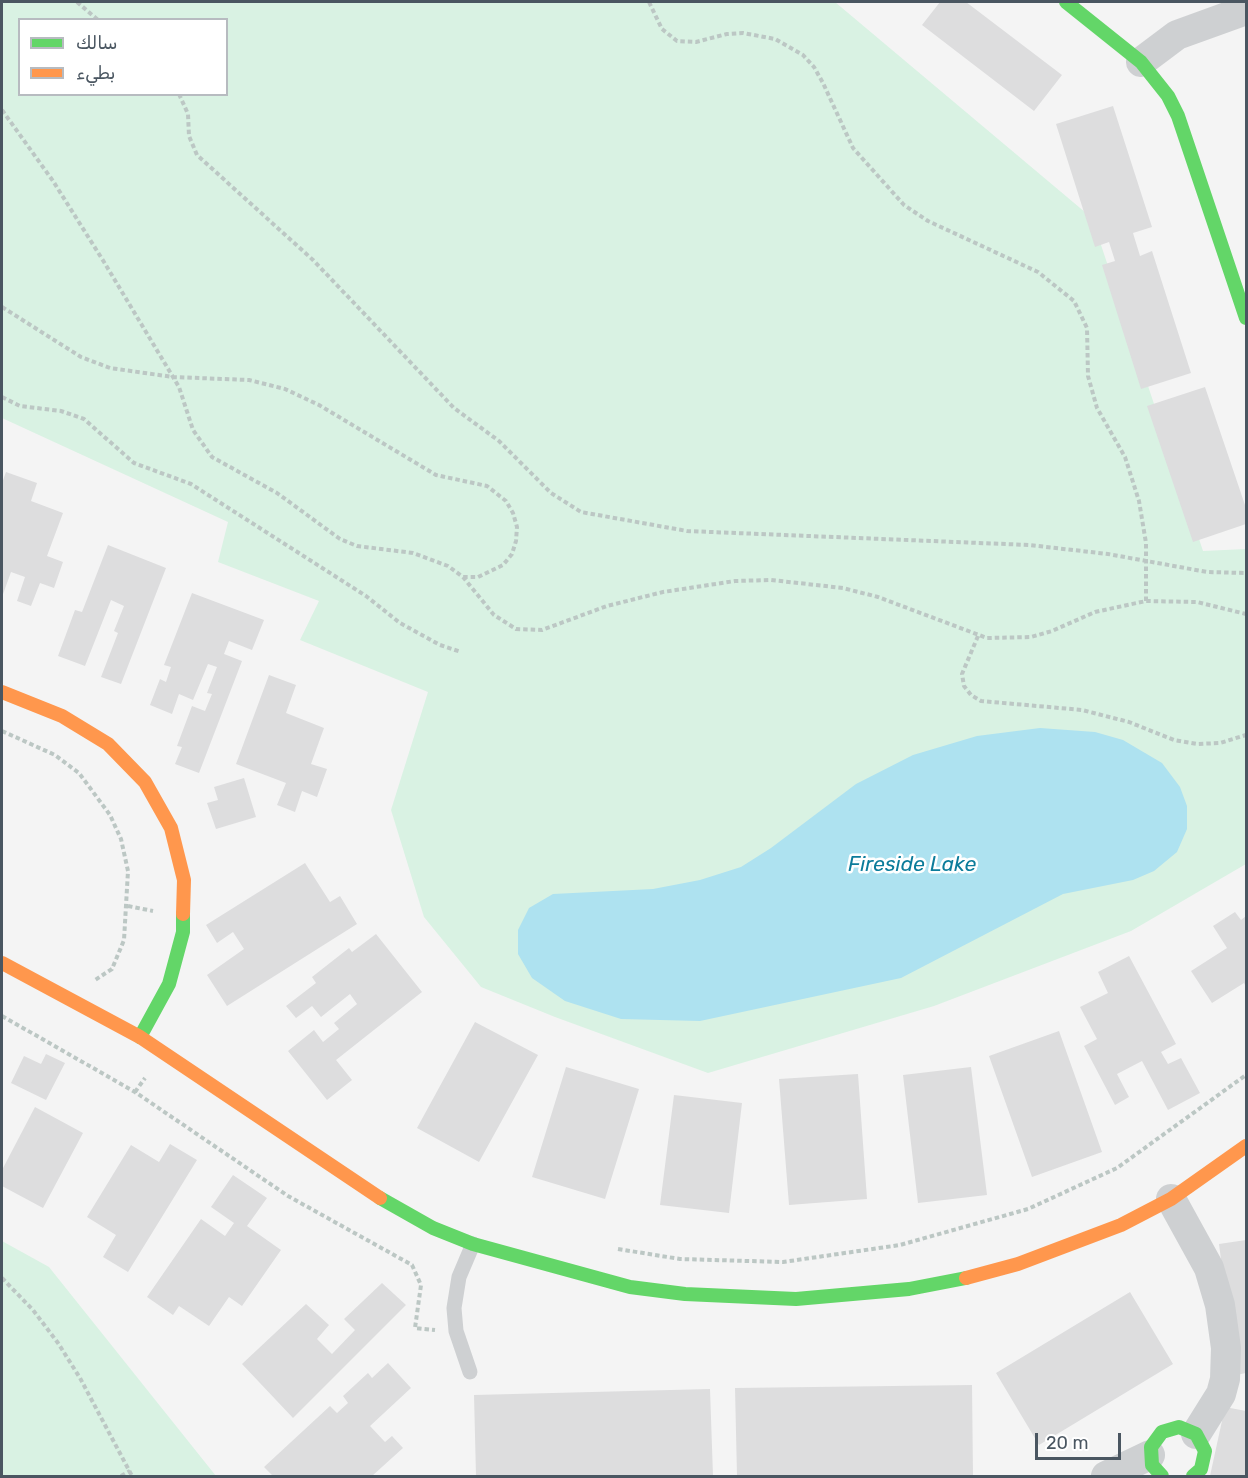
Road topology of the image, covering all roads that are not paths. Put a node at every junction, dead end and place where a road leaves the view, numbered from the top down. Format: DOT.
graph roads {
  1 [pos="1066,2"];
  2 [pos="1246,10"];
  3 [pos="1141,62"];
  4 [pos="1246,318"];
  5 [pos="2,692"];
  6 [pos="2,963"];
  7 [pos="140,1037"];
  8 [pos="1246,1146"];
  9 [pos="1171,1199"];
  10 [pos="473,1244"];
  11 [pos="470,1372"];
  12 [pos="1196,1434"];
  13 [pos="1156,1466"];
  14 [pos="1106,1476"];
  15 [pos="1193,1476"];
  1 -- 3 [label="street"];
  2 -- 3 [label="street"];
  3 -- 4 [label="street"];
  5 -- 7 [label="street"];
  6 -- 7 [label="street"];
  7 -- 10 [label="street"];
  8 -- 9 [label="street"];
  9 -- 10 [label="street"];
  9 -- 12 [label="street"];
  10 -- 11 [label="lane"];
  12 -- 13 [label="street"];
  12 -- 15 [label="street"];
  13 -- 14 [label="street"];
}
